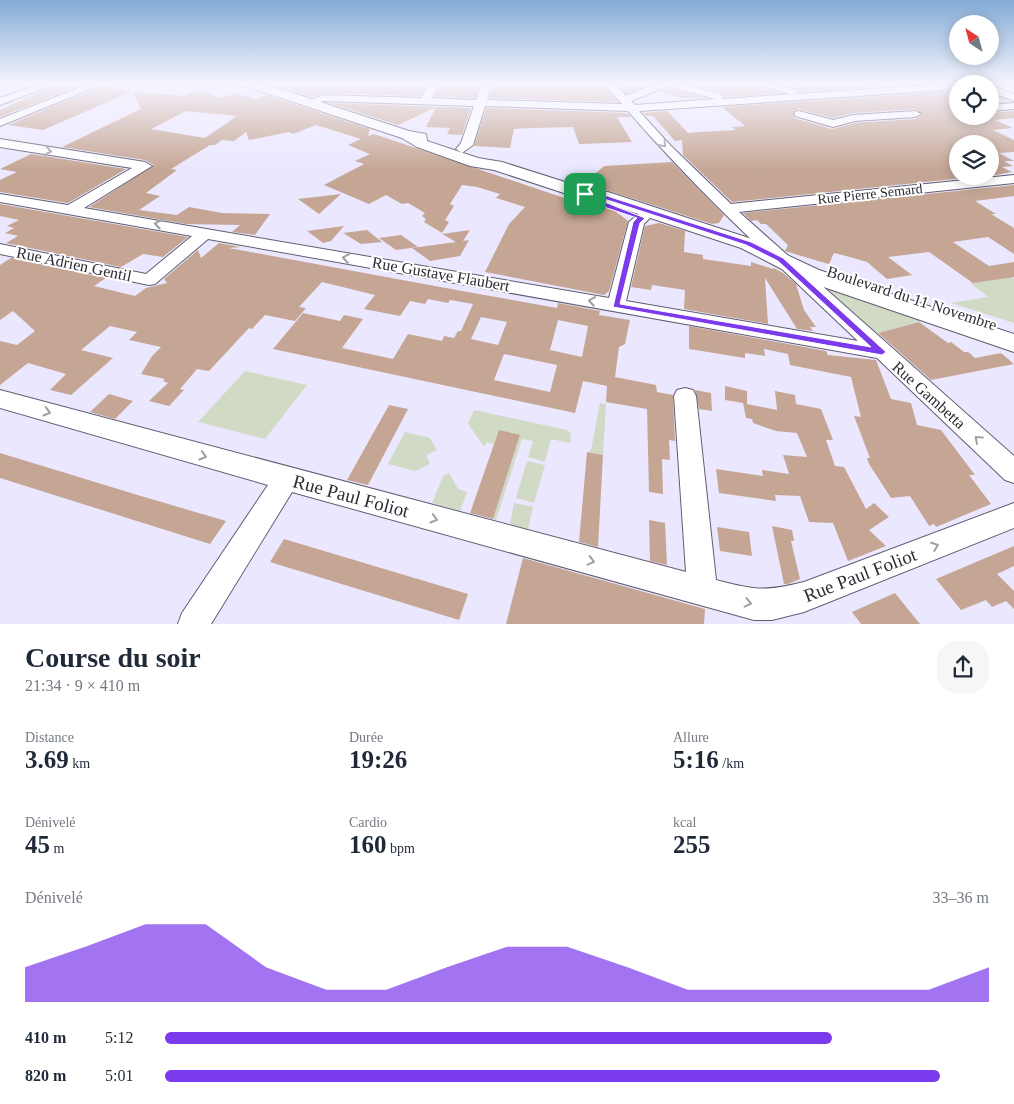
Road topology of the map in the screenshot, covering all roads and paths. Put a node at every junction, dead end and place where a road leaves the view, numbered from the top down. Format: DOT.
graph roads {
  1 [pos="27,112"];
  2 [pos="331,112"];
  3 [pos="477,112"];
  4 [pos="634,112"];
  5 [pos="857,112"];
  6 [pos="338,113"];
  7 [pos="799,114"];
  8 [pos="914,114"];
  9 [pos="866,117"];
  10 [pos="0,123"];
  11 [pos="407,135"];
  12 [pos="0,143"];
  13 [pos="462,149"];
  14 [pos="496,165"];
  15 [pos="1014,179"];
  16 [pos="585,194"];
  17 [pos="0,198"];
  18 [pos="727,209"];
  19 [pos="72,210"];
  20 [pos="642,218"];
  21 [pos="206,233"];
  22 [pos="0,249"];
  23 [pos="780,259"];
  24 [pos="616,306"];
  25 [pos="1014,331"];
  26 [pos="1014,343"];
  27 [pos="882,352"];
  28 [pos="685,396"];
  29 [pos="0,399"];
  30 [pos="1014,472"];
  31 [pos="286,479"];
  32 [pos="1014,515"];
  33 [pos="702,591"];
  34 [pos="193,624"];
  1 -- 10 [label="street"];
  2 -- 6 [label="main road, Boulevard du 11 Novembre"];
  3 -- 13 [label="street"];
  4 -- 18 [label="street, Rue Gambetta, one-way"];
  5 -- 9 [label="street"];
  6 -- 11 [label="main road, Boulevard du 11 Novembre"];
  7 -- 9 [label="street"];
  8 -- 9 [label="street"];
  11 -- 13 [label="main road, Boulevard du 11 Novembre"];
  11 -- 14 [label="main road, Boulevard du 11 Novembre"];
  12 -- 19 [label="street, one-way"];
  13 -- 14 [label="main road, Boulevard du 11 Novembre"];
  14 -- 16 [label="main road, Boulevard du 11 Novembre"];
  15 -- 18 [label="street, Rue Pierre Semard"];
  16 -- 20 [label="main road, Boulevard du 11 Novembre"];
  16 -- 23 [label="main road, Boulevard du 11 Novembre"];
  17 -- 19 [label="street, Rue Gustave Flaubert"];
  18 -- 23 [label="street, Rue Gambetta"];
  21 -- 19 [label="street, Rue Gustave Flaubert, one-way"];
  20 -- 23 [label="main road, Boulevard du 11 Novembre"];
  20 -- 24 [label="street"];
  21 -- 22 [label="street, Rue Adrien Gentil"];
  24 -- 21 [label="street, Rue Gustave Flaubert, one-way"];
  23 -- 25 [label="main road, Boulevard du 11 Novembre"];
  23 -- 26 [label="main road, Boulevard du 11 Novembre"];
  23 -- 27 [label="street, Rue Gambetta"];
  24 -- 27 [label="street, Rue Gustave Flaubert"];
  30 -- 27 [label="street, Rue Gambetta, one-way"];
  28 -- 33 [label="street"];
  29 -- 31 [label="street, Rue Paul Foliot, one-way"];
  31 -- 33 [label="street, Rue Paul Foliot, one-way"];
  31 -- 34 [label="street"];
  33 -- 32 [label="street, Rue Paul Foliot, one-way"];
}
